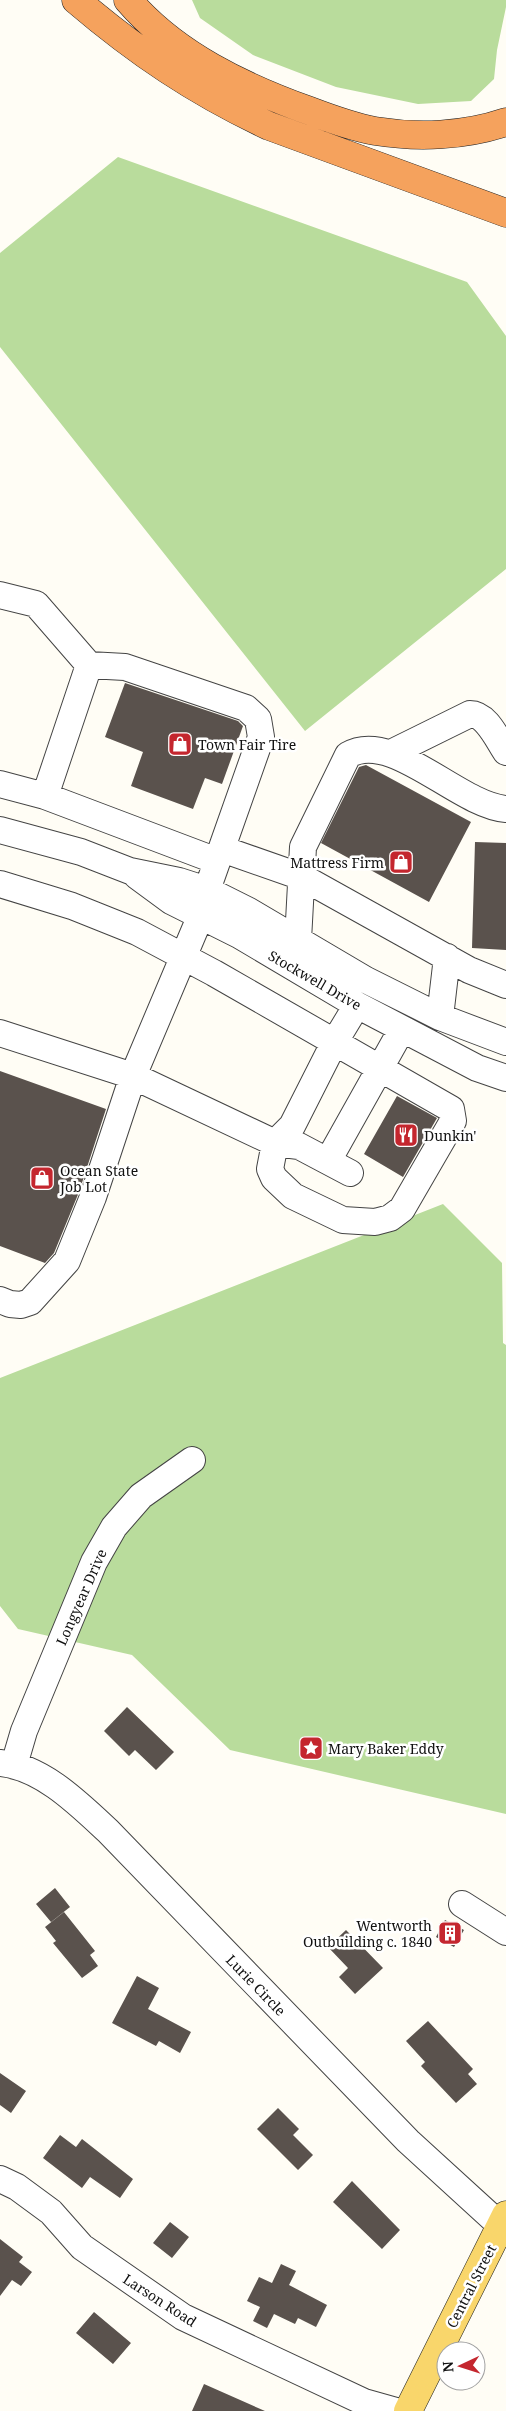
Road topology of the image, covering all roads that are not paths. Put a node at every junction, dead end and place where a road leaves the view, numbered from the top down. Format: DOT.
graph roads {
  1 [pos="76,0"];
  2 [pos="128,0"];
  3 [pos="506,122"];
  4 [pos="506,213"];
  5 [pos="0,595"];
  6 [pos="89,665"];
  7 [pos="506,752"];
  8 [pos="391,753"];
  9 [pos="0,784"];
  10 [pos="45,796"];
  11 [pos="506,810"];
  12 [pos="0,830"];
  13 [pos="220,855"];
  14 [pos="130,871"];
  15 [pos="302,877"];
  16 [pos="0,884"];
  17 [pos="208,890"];
  18 [pos="201,916"];
  19 [pos="298,940"];
  20 [pos="184,957"];
  21 [pos="447,958"];
  22 [pos="286,964"];
  23 [pos="506,985"];
  24 [pos="357,1005"];
  25 [pos="440,1017"];
  26 [pos="402,1029"];
  27 [pos="0,1033"];
  28 [pos="506,1042"];
  29 [pos="334,1043"];
  30 [pos="379,1068"];
  31 [pos="133,1076"];
  32 [pos="506,1078"];
  33 [pos="276,1143"];
  34 [pos="0,1300"];
  35 [pos="192,1460"];
  36 [pos="7,1764"];
  37 [pos="462,1904"];
  38 [pos="506,1932"];
  39 [pos="0,2178"];
  40 [pos="503,2220"];
  41 [pos="396,2411"];
  42 [pos="408,2411"];
  1 -- 4 [label="highway"];
  2 -- 3 [label="highway"];
  5 -- 6 [label="street"];
  6 -- 10 [label="street"];
  6 -- 13 [label="street"];
  7 -- 8 [label="street"];
  8 -- 11 [label="street"];
  8 -- 15 [label="street"];
  9 -- 10 [label="street"];
  10 -- 13 [label="street"];
  12 -- 14 [label="street, Stockwell Drive"];
  13 -- 15 [label="street"];
  13 -- 17 [label="street"];
  14 -- 17 [label="street, Stockwell Drive"];
  14 -- 18 [label="street, Stockwell Drive"];
  15 -- 19 [label="street"];
  15 -- 21 [label="street"];
  16 -- 20 [label="street"];
  17 -- 18 [label="street"];
  17 -- 19 [label="street, Stockwell Drive"];
  18 -- 20 [label="street"];
  18 -- 22 [label="street, Stockwell Drive"];
  19 -- 22 [label="street"];
  19 -- 25 [label="street, Stockwell Drive"];
  20 -- 29 [label="street"];
  20 -- 31 [label="street"];
  21 -- 23 [label="street"];
  21 -- 25 [label="street"];
  22 -- 24 [label="street, Stockwell Drive"];
  24 -- 26 [label="street, Stockwell Drive"];
  24 -- 29 [label="street"];
  25 -- 28 [label="street, Stockwell Drive"];
  26 -- 30 [label="street"];
  26 -- 32 [label="street, Stockwell Drive"];
  27 -- 31 [label="street"];
  29 -- 30 [label="street"];
  29 -- 33 [label="street"];
  30 -- 33 [label="street"];
  30 -- 33 [label="street"];
  31 -- 33 [label="street"];
  31 -- 34 [label="street"];
  35 -- 36 [label="street, Longyear Drive"];
  36 -- 40 [label="street, Lurie Circle"];
  37 -- 38 [label="street"];
  39 -- 41 [label="street, Larson Road"];
  40 -- 42 [label="main road, Central Street"];
}
